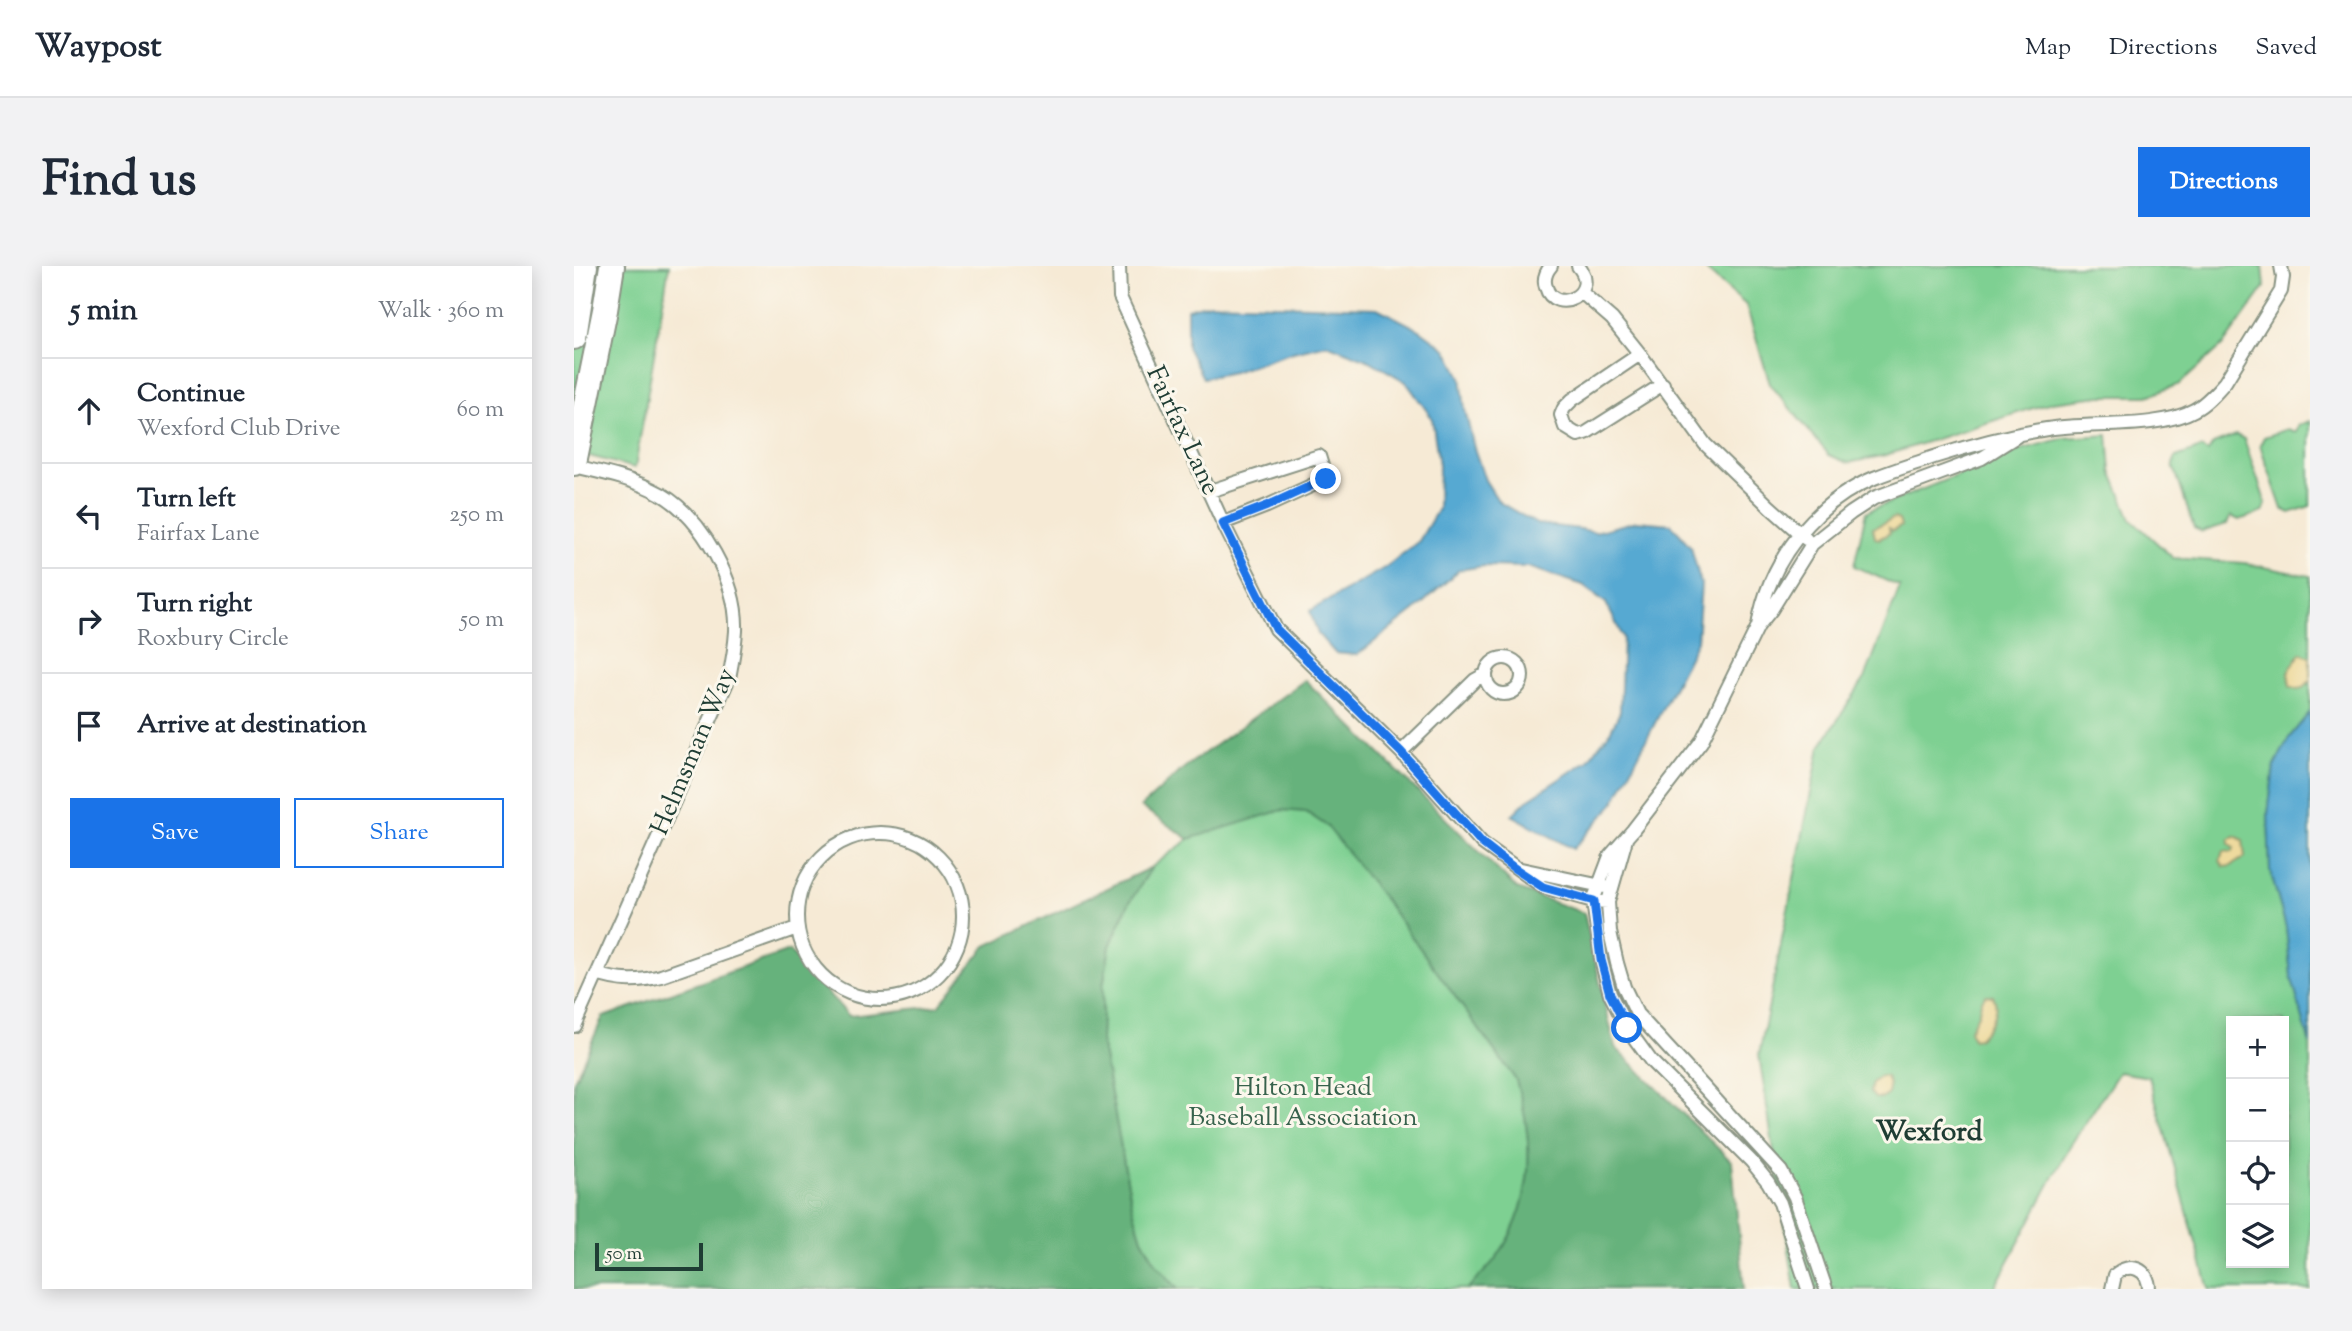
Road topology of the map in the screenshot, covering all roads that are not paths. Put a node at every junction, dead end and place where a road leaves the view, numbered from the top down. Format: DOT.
graph roads {
  1 [pos="585,266"];
  2 [pos="612,266"];
  3 [pos="1119,266"];
  4 [pos="1551,266"];
  5 [pos="1578,266"];
  6 [pos="2281,266"];
  7 [pos="1581,292"];
  8 [pos="574,337"];
  9 [pos="1640,354"];
  10 [pos="1663,384"];
  11 [pos="2017,436"];
  12 [pos="574,464"];
  13 [pos="1210,491"];
  14 [pos="1223,523"];
  15 [pos="1801,533"];
  16 [pos="1812,544"];
  17 [pos="1758,626"];
  18 [pos="1486,674"];
  19 [pos="1401,752"];
  20 [pos="1626,839"];
  21 [pos="1514,868"];
  22 [pos="1598,886"];
  23 [pos="1613,888"];
  24 [pos="1594,901"];
  25 [pos="1608,902"];
  26 [pos="797,928"];
  27 [pos="597,974"];
  28 [pos="574,1026"];
  29 [pos="1755,1140"];
  30 [pos="1743,1153"];
  31 [pos="1808,1289"];
  32 [pos="1826,1289"];
  33 [pos="2112,1289"];
  34 [pos="2149,1289"];
  1 -- 8 [label="highway"];
  2 -- 12 [label="highway"];
  3 -- 13 [label="street, Fairfax Lane"];
  4 -- 7 [label="street"];
  5 -- 7 [label="street"];
  6 -- 11 [label="street"];
  7 -- 9 [label="street"];
  9 -- 10 [label="street"];
  9 -- 10 [label="street"];
  10 -- 15 [label="street"];
  11 -- 15 [label="street"];
  11 -- 16 [label="street"];
  12 -- 27 [label="street, Helmsman Way"];
  13 -- 14 [label="street, Fairfax Lane"];
  13 -- 14 [label="street"];
  14 -- 19 [label="street, Fairfax Lane"];
  15 -- 16 [label="street"];
  15 -- 17 [label="street"];
  16 -- 17 [label="street"];
  17 -- 20 [label="street"];
  18 -- 19 [label="street"];
  19 -- 21 [label="street, Fairfax Lane"];
  20 -- 22 [label="street"];
  20 -- 23 [label="street"];
  21 -- 22 [label="street, Fairfax Lane"];
  21 -- 24 [label="street, Fairfax Lane"];
  22 -- 23 [label="street, Fairfax Lane"];
  22 -- 24 [label="street"];
  23 -- 25 [label="street"];
  24 -- 25 [label="street, Fairfax Lane"];
  24 -- 30 [label="street"];
  25 -- 29 [label="street"];
  26 -- 26 [label="street"];
  26 -- 27 [label="street"];
  27 -- 28 [label="street, Helmsman Way"];
  29 -- 30 [label="street"];
  29 -- 32 [label="street"];
  30 -- 31 [label="street"];
  33 -- 34 [label="street"];
}
